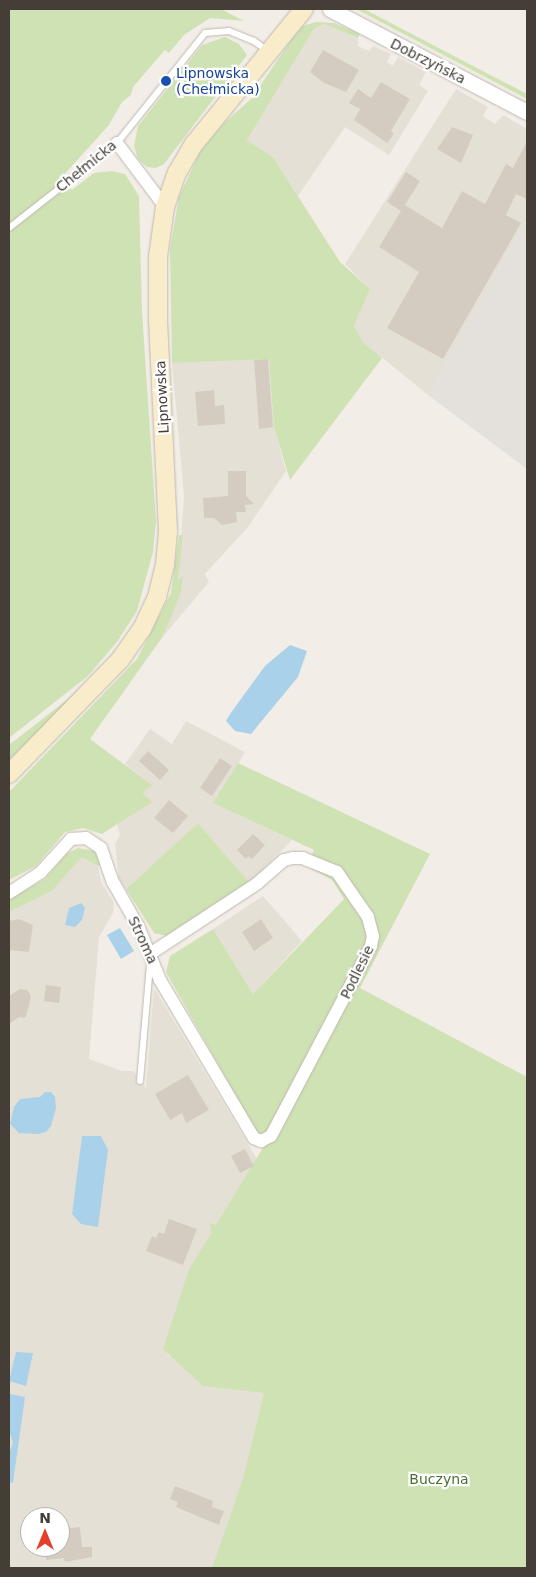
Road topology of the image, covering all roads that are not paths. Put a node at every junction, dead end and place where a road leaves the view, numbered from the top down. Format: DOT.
graph roads {
  1 [pos="304,9"];
  2 [pos="330,9"];
  3 [pos="269,52"];
  4 [pos="527,112"];
  5 [pos="116,143"];
  6 [pos="165,207"];
  7 [pos="9,228"];
  8 [pos="9,774"];
  9 [pos="9,893"];
  10 [pos="150,954"];
  11 [pos="140,1081"];
  12 [pos="250,1130"];
  1 -- 3 [label="main road, Lipnowska"];
  2 -- 4 [label="street, Dobrzyńska"];
  3 -- 5 [label="lane, Chełmicka"];
  3 -- 6 [label="main road, Lipnowska"];
  5 -- 6 [label="street"];
  5 -- 7 [label="lane, Chełmicka"];
  6 -- 8 [label="main road, Lipnowska"];
  9 -- 10 [label="street, Stroma"];
  10 -- 11 [label="lane"];
  10 -- 12 [label="street, Stroma"];
  10 -- 12 [label="street, Podlesie"];
}
